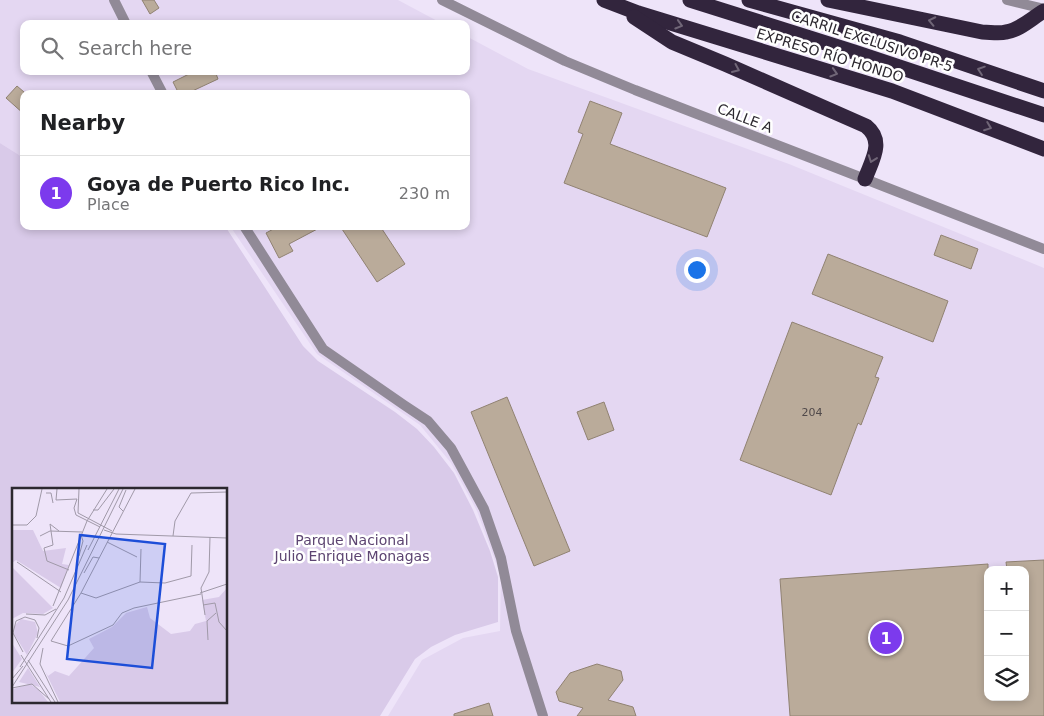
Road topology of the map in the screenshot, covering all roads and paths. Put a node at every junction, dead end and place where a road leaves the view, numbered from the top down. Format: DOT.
graph roads {
  1 [pos="114,0"];
  2 [pos="442,0"];
  3 [pos="690,0"];
  4 [pos="749,0"];
  5 [pos="828,0"];
  6 [pos="1007,0"];
  7 [pos="610,2"];
  8 [pos="1044,10"];
  9 [pos="124,20"];
  10 [pos="153,75"];
  11 [pos="161,90"];
  12 [pos="1044,91"];
  13 [pos="1044,115"];
  14 [pos="1044,149"];
  15 [pos="865,179"];
  16 [pos="247,230"];
  17 [pos="1044,249"];
  18 [pos="543,716"];
  1 -- 9 [label="street"];
  2 -- 15 [label="street, CALLE A"];
  3 -- 13 [label="highway, CARRIL EXCLUSIVO PR-5"];
  12 -- 4 [label="highway, one-way"];
  8 -- 5 [label="highway, one-way"];
  6 -- 8 [label="street"];
  7 -- 14 [label="highway, EXPRESO RÍO HONDO, one-way"];
  7 -- 15 [label="highway, one-way"];
  10 -- 11 [label="street"];
  15 -- 17 [label="street, CALLE A"];
  16 -- 18 [label="street"];
}
